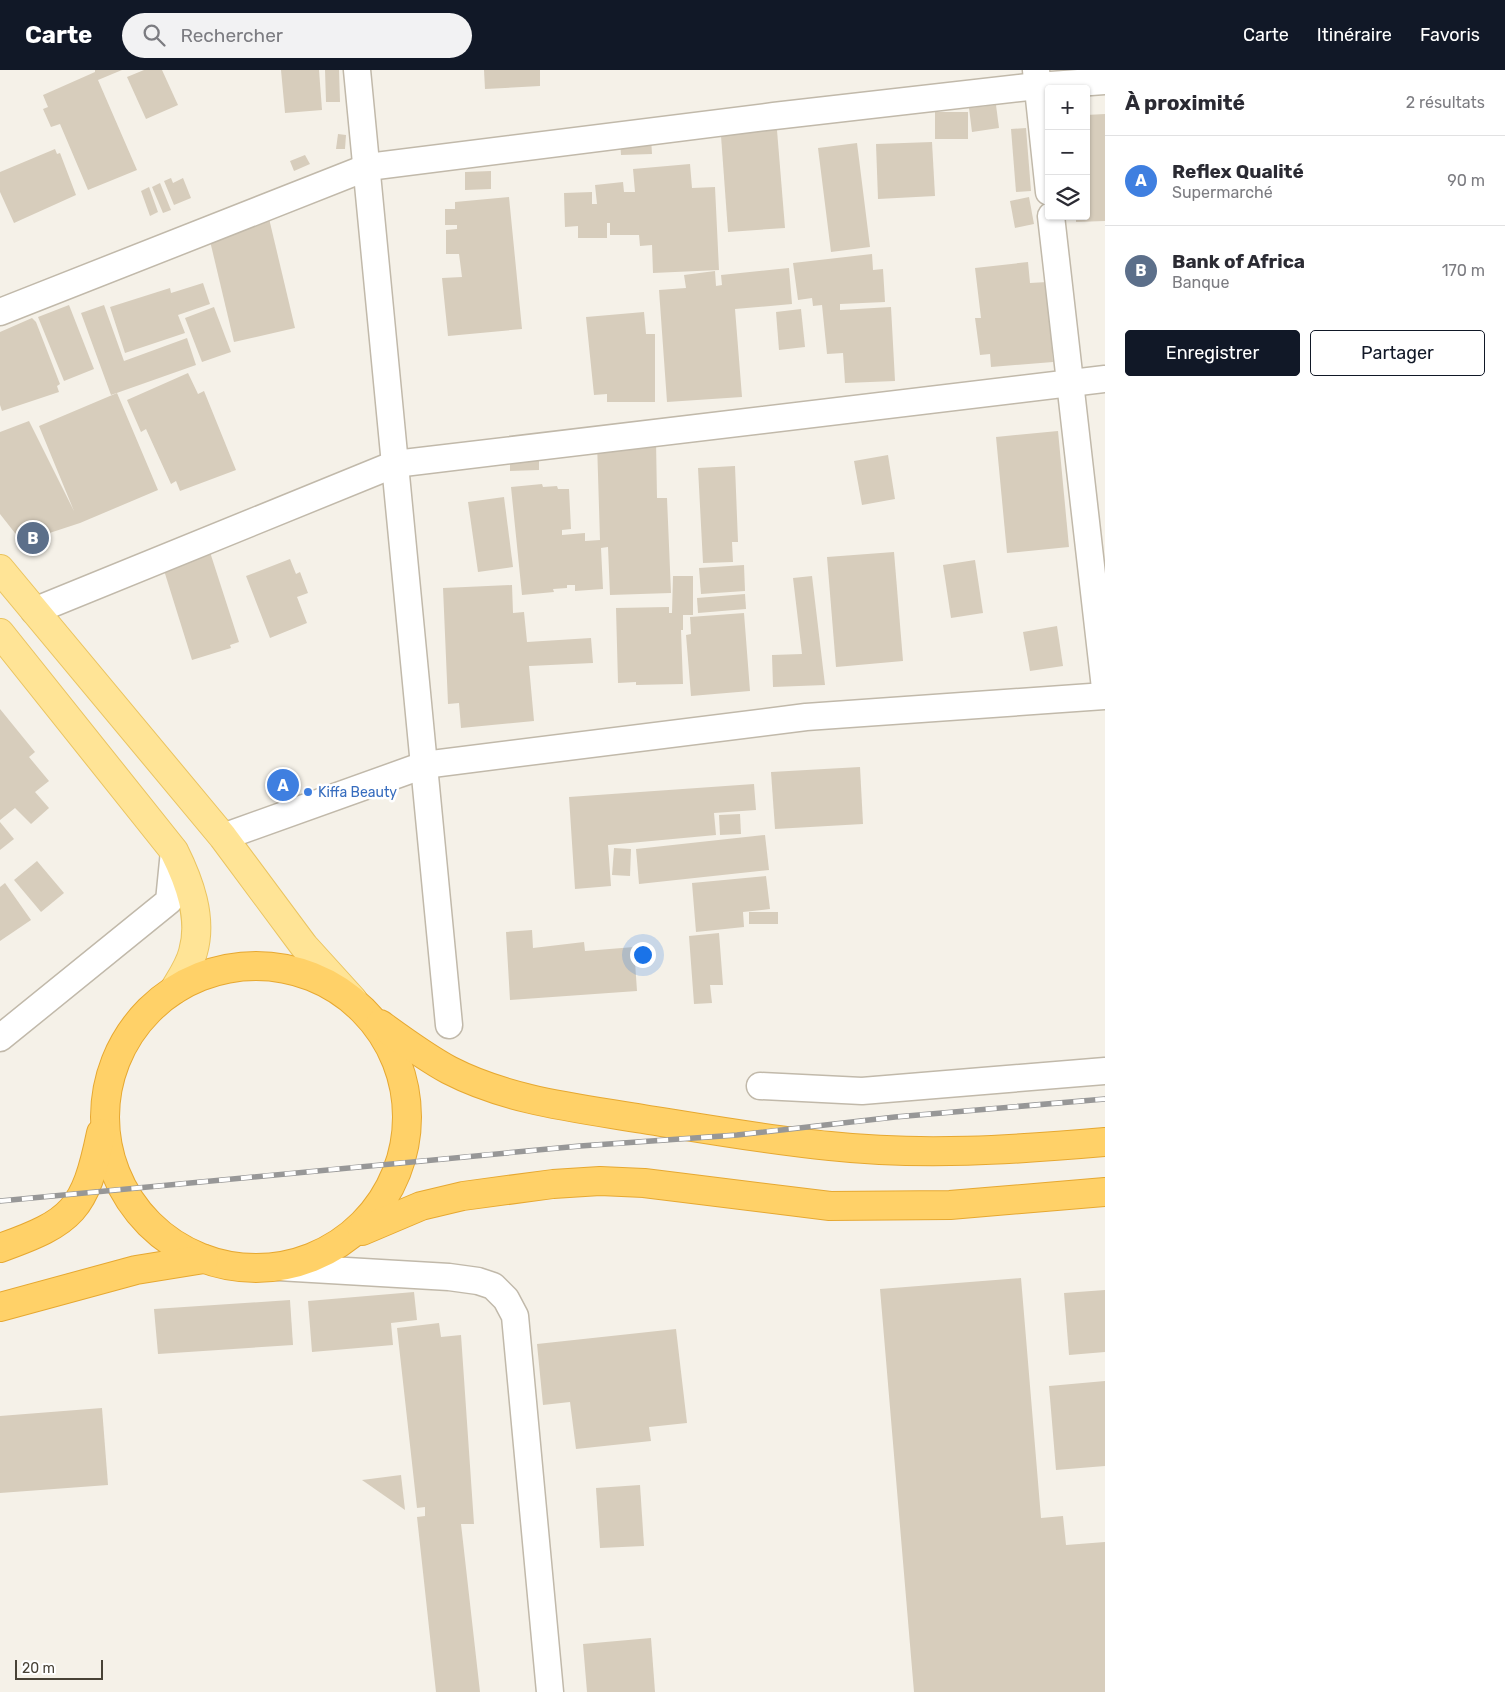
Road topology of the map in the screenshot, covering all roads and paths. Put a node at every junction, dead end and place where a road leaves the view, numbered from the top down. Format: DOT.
graph roads {
  1 [pos="356,70"];
  2 [pos="1036,78"];
  3 [pos="1105,82"];
  4 [pos="368,167"];
  5 [pos="1047,175"];
  6 [pos="1051,220"];
  7 [pos="0,312"];
  8 [pos="1105,378"];
  9 [pos="1070,382"];
  10 [pos="395,464"];
  11 [pos="0,569"];
  12 [pos="34,611"];
  13 [pos="1,636"];
  14 [pos="1105,688"];
  15 [pos="1105,696"];
  16 [pos="424,765"];
  17 [pos="223,837"];
  18 [pos="174,851"];
  19 [pos="174,990"];
  20 [pos="361,1008"];
  21 [pos="449,1025"];
  22 [pos="0,1038"];
  23 [pos="1105,1071"];
  24 [pos="760,1086"];
  25 [pos="104,1114"];
  26 [pos="1105,1142"];
  27 [pos="1105,1192"];
  28 [pos="347,1238"];
  29 [pos="0,1248"];
  30 [pos="204,1259"];
  31 [pos="278,1267"];
  32 [pos="0,1307"];
  33 [pos="550,1692"];
  1 -- 4 [label="street"];
  2 -- 3 [label="street"];
  2 -- 4 [label="street"];
  2 -- 5 [label="street"];
  4 -- 7 [label="street"];
  4 -- 10 [label="street"];
  6 -- 9 [label="street"];
  8 -- 9 [label="street"];
  9 -- 10 [label="street"];
  9 -- 14 [label="street"];
  10 -- 12 [label="street"];
  10 -- 16 [label="street"];
  11 -- 12 [label="main road"];
  12 -- 17 [label="main road"];
  13 -- 18 [label="main road"];
  15 -- 16 [label="street"];
  16 -- 17 [label="street"];
  16 -- 21 [label="street"];
  17 -- 20 [label="main road"];
  18 -- 19 [label="main road"];
  18 -- 22 [label="street"];
  19 -- 20 [label="highway"];
  19 -- 25 [label="highway"];
  20 -- 26 [label="highway"];
  20 -- 28 [label="highway"];
  23 -- 24 [label="street"];
  25 -- 29 [label="highway"];
  25 -- 30 [label="highway"];
  27 -- 28 [label="highway"];
  28 -- 31 [label="highway"];
  30 -- 31 [label="highway"];
  30 -- 32 [label="highway"];
  31 -- 33 [label="street"];
}
